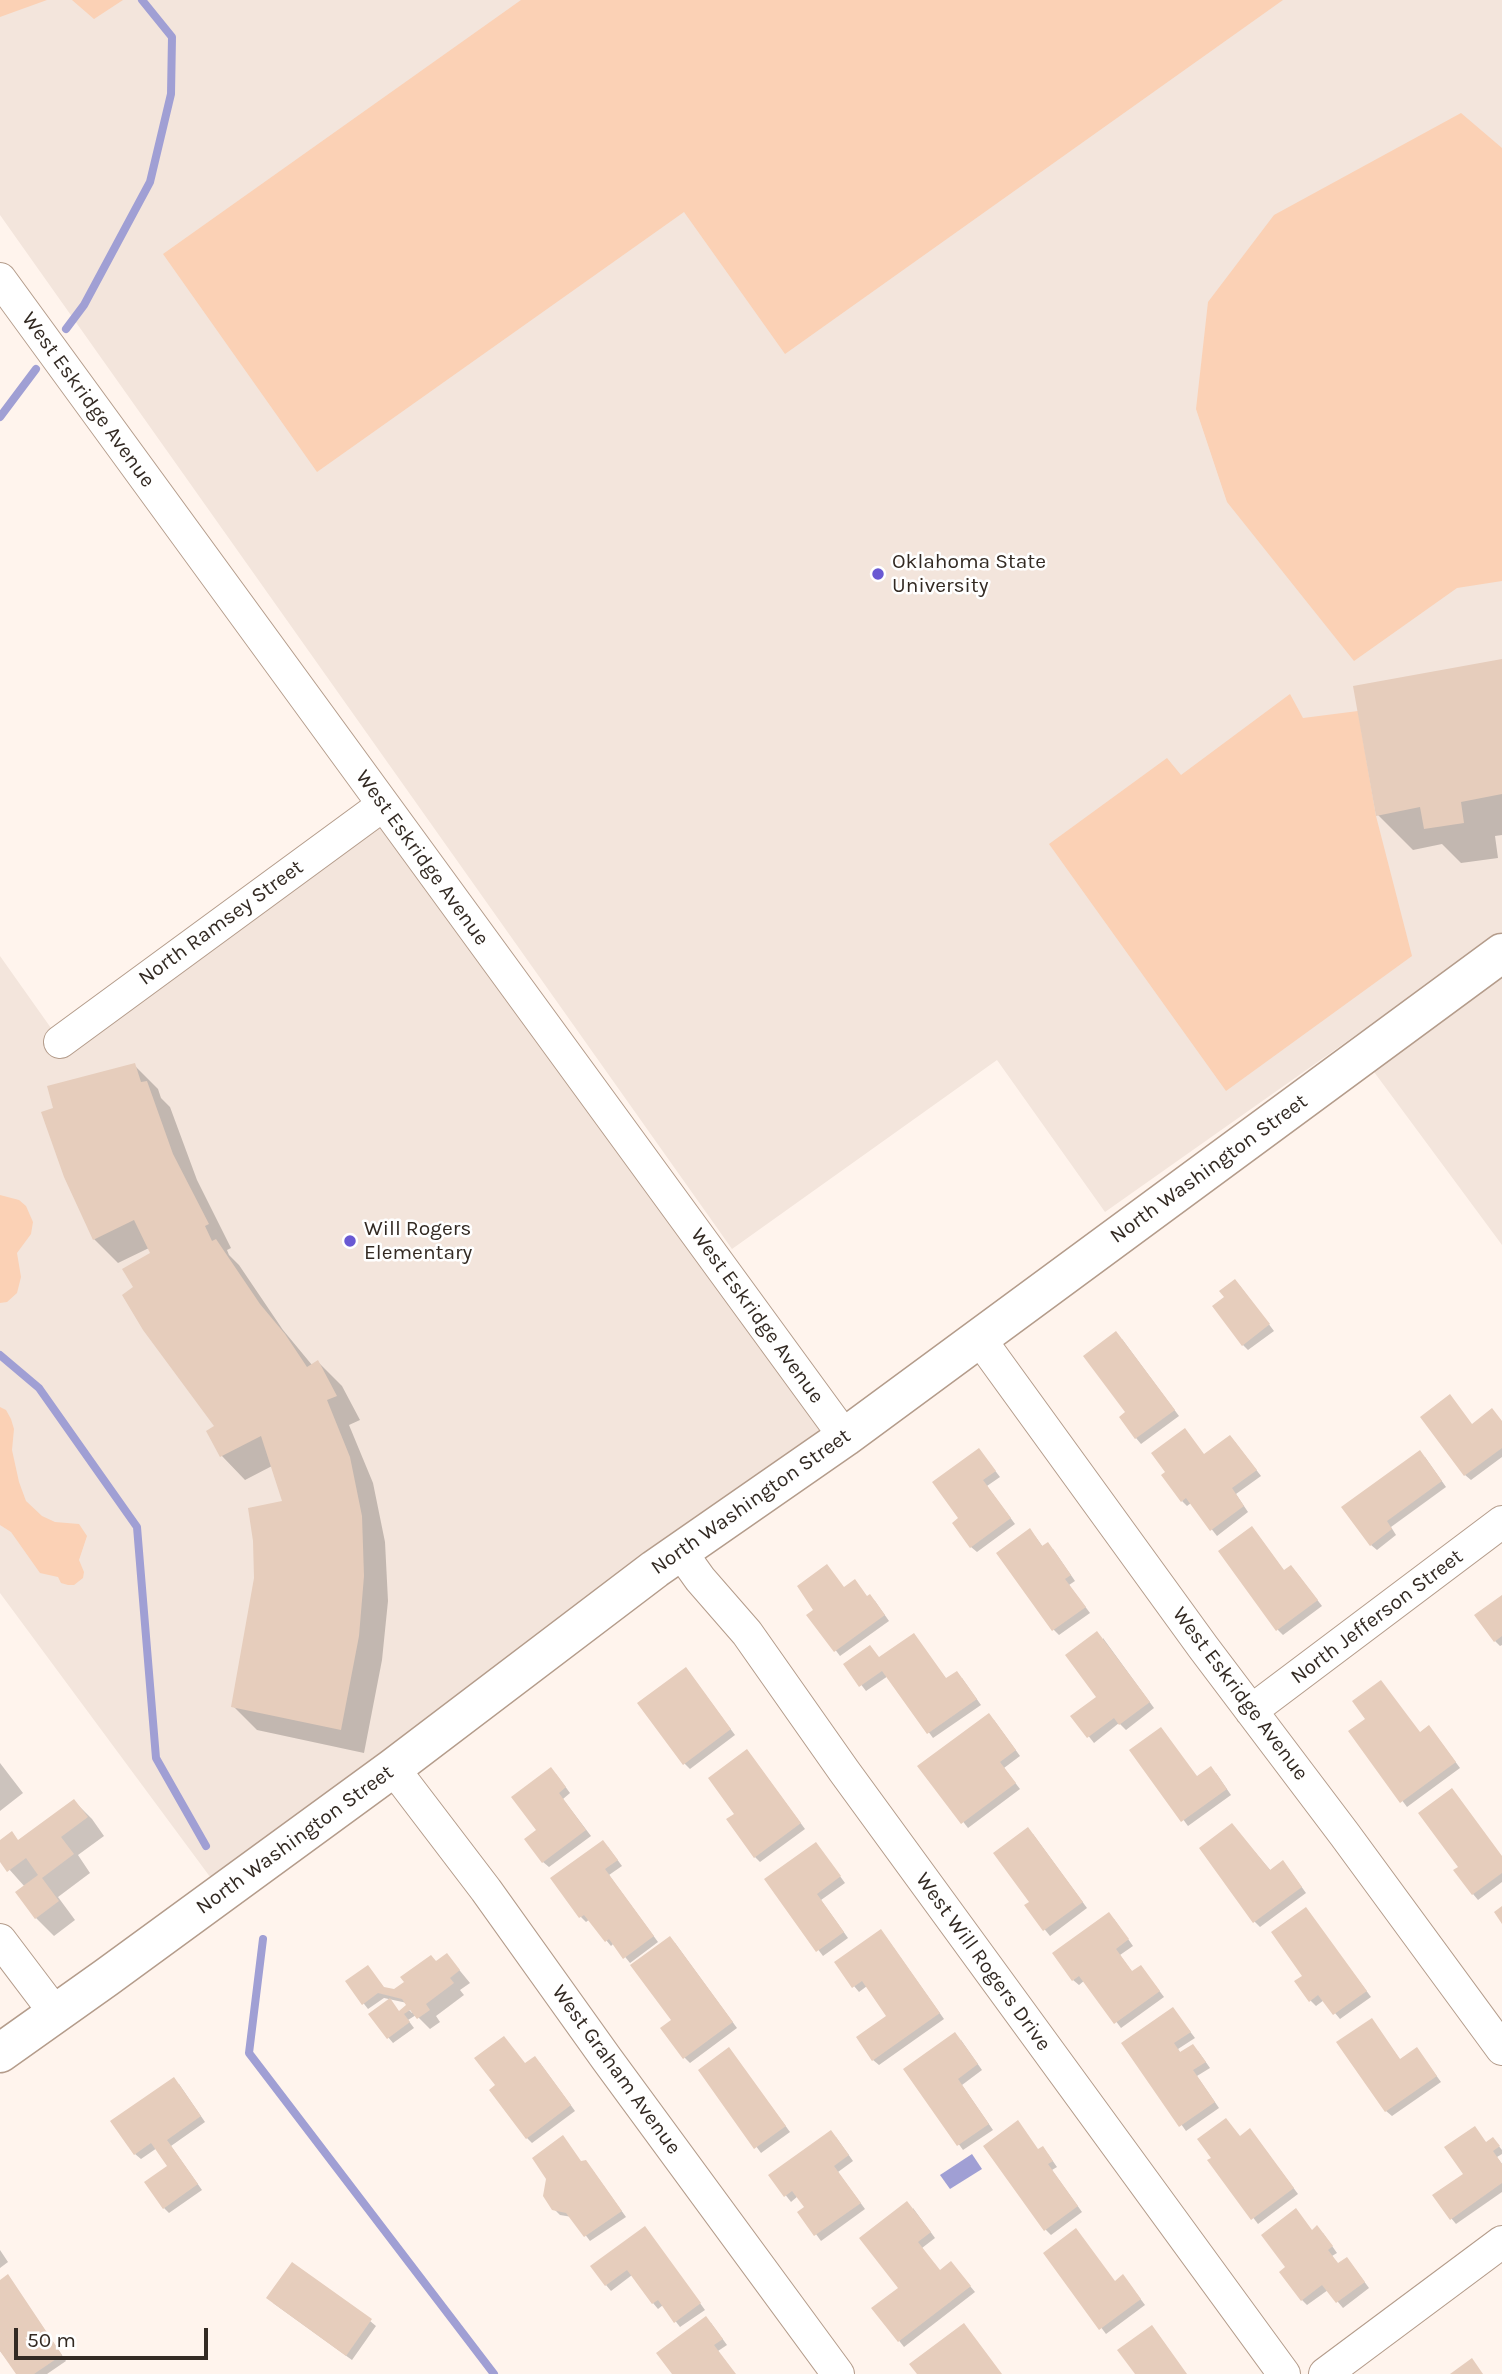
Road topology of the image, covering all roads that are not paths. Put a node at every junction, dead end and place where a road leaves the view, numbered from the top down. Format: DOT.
graph roads {
  1 [pos="0,279"];
  2 [pos="383,805"];
  3 [pos="1502,953"];
  4 [pos="60,1042"];
  5 [pos="979,1338"];
  6 [pos="845,1437"];
  7 [pos="1502,1522"];
  8 [pos="680,1551"];
  9 [pos="1251,1711"];
  10 [pos="393,1768"];
  11 [pos="0,1940"];
  12 [pos="55,2014"];
  13 [pos="1502,2049"];
  14 [pos="0,2053"];
  15 [pos="1502,2242"];
  16 [pos="838,2374"];
  17 [pos="1284,2374"];
  18 [pos="1325,2374"];
  1 -- 2 [label="street, West Eskridge Avenue"];
  2 -- 4 [label="street, North Ramsey Street"];
  2 -- 6 [label="street, West Eskridge Avenue"];
  3 -- 5 [label="main road, North Washington Street"];
  5 -- 6 [label="main road, North Washington Street"];
  5 -- 9 [label="street, West Eskridge Avenue"];
  6 -- 8 [label="main road, North Washington Street"];
  7 -- 9 [label="street, North Jefferson Street"];
  8 -- 10 [label="main road, North Washington Street"];
  8 -- 17 [label="street, West Will Rogers Drive"];
  9 -- 13 [label="street, West Eskridge Avenue"];
  10 -- 12 [label="main road, North Washington Street"];
  10 -- 16 [label="street, West Graham Avenue"];
  11 -- 12 [label="street"];
  12 -- 14 [label="main road, North Washington Street"];
  15 -- 18 [label="street"];
}
